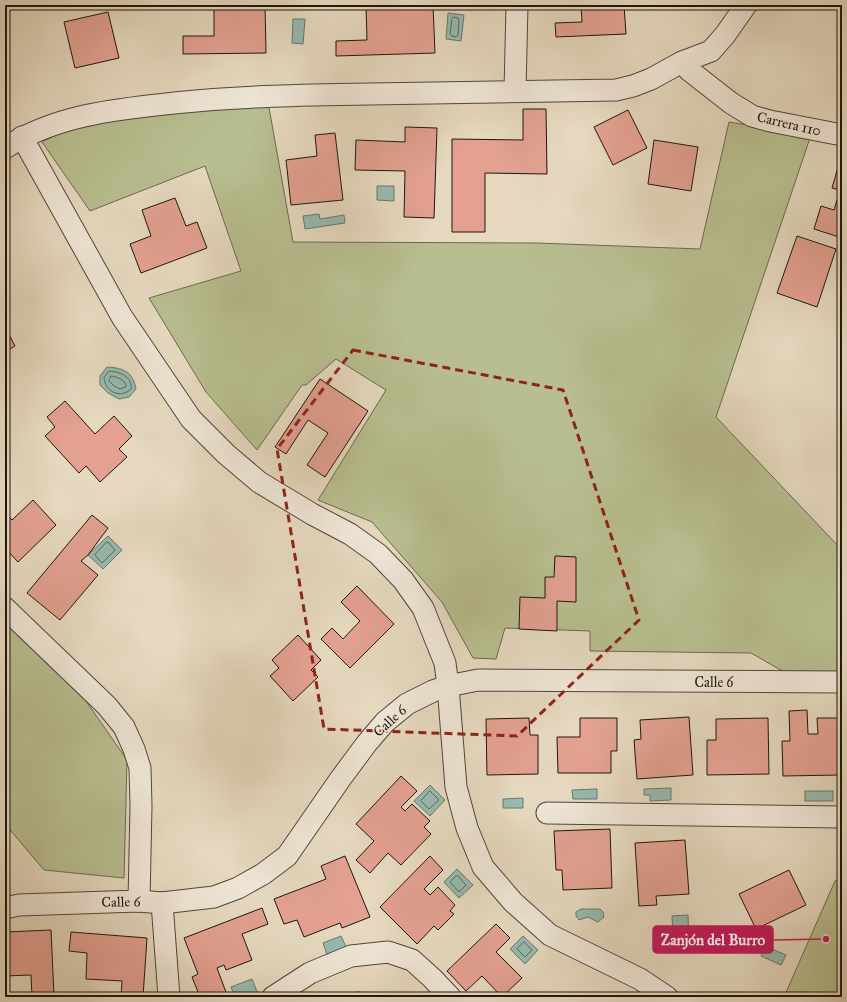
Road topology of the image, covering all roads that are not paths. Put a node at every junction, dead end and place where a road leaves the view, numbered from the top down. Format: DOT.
graph roads {
  1 [pos="517,5"];
  2 [pos="746,5"];
  3 [pos="682,62"];
  4 [pos="515,91"];
  5 [pos="842,135"];
  6 [pos="22,137"];
  7 [pos="5,148"];
  8 [pos="5,608"];
  9 [pos="842,682"];
  10 [pos="448,686"];
  11 [pos="547,813"];
  12 [pos="842,817"];
  13 [pos="139,902"];
  14 [pos="162,903"];
  15 [pos="5,908"];
  16 [pos="169,997"];
  17 [pos="273,997"];
  18 [pos="450,997"];
  19 [pos="667,997"];
  1 -- 4 [label="street"];
  2 -- 3 [label="street"];
  3 -- 4 [label="street"];
  3 -- 5 [label="street, Carrera 110"];
  4 -- 6 [label="street"];
  6 -- 7 [label="street"];
  6 -- 10 [label="street"];
  8 -- 13 [label="street"];
  9 -- 10 [label="street, Calle 6"];
  10 -- 14 [label="street, Calle 6"];
  10 -- 19 [label="street"];
  11 -- 12 [label="street"];
  13 -- 14 [label="street, Calle 6"];
  13 -- 15 [label="street, Calle 6"];
  14 -- 16 [label="street"];
  17 -- 18 [label="street"];
}
